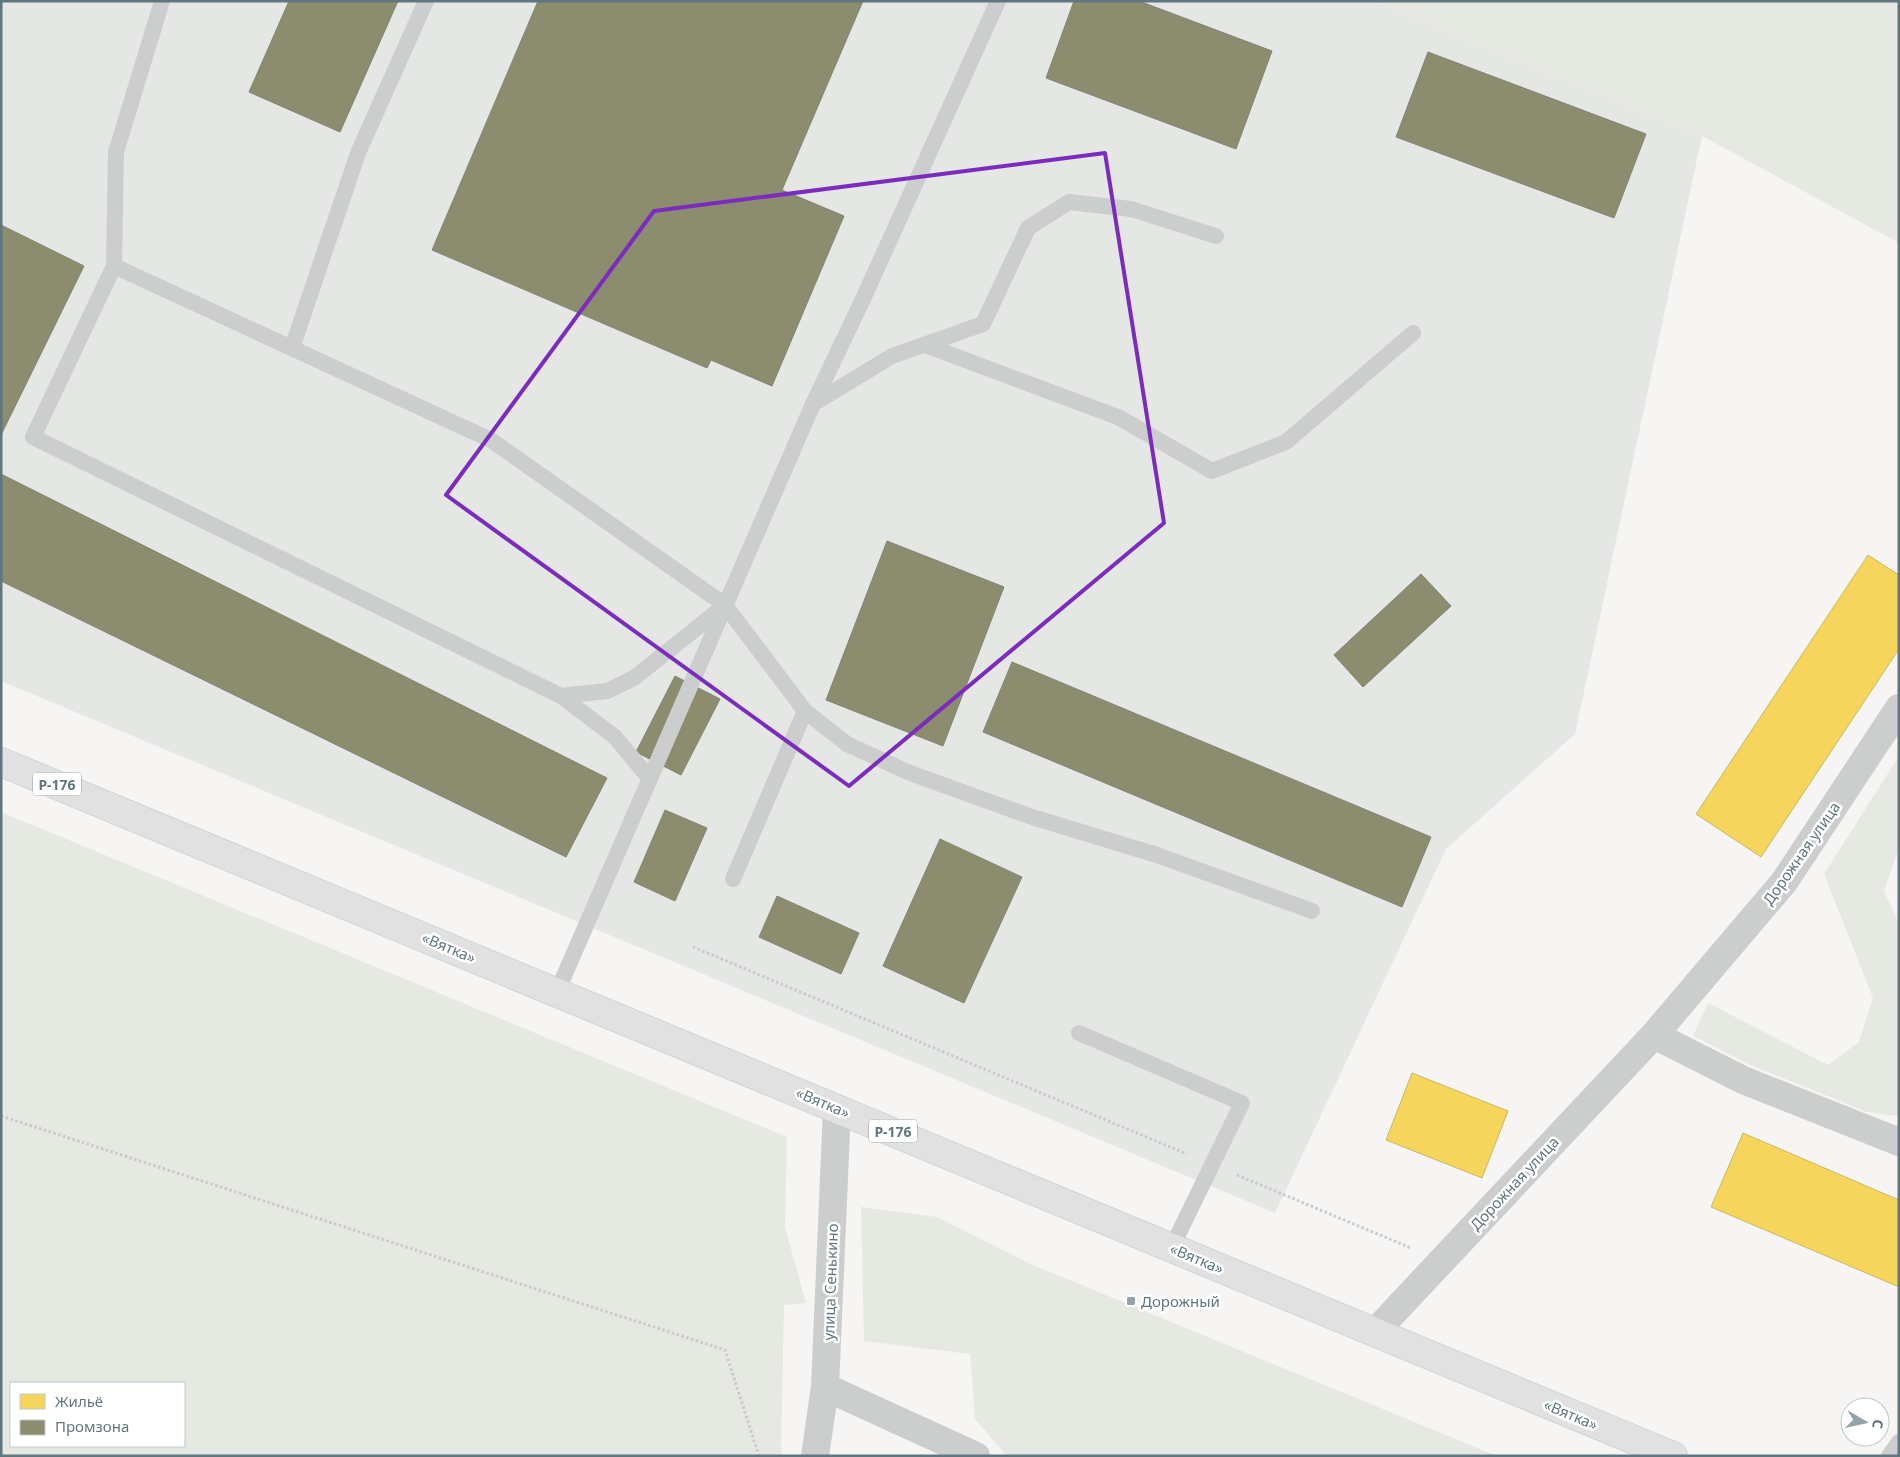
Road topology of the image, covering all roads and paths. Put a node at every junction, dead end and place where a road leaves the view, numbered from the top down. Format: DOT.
graph roads {
  1 [pos="162,1"];
  2 [pos="426,1"];
  3 [pos="998,1"];
  4 [pos="1216,236"];
  5 [pos="114,266"];
  6 [pos="1413,333"];
  7 [pos="925,345"];
  8 [pos="292,348"];
  9 [pos="813,404"];
  10 [pos="725,605"];
  11 [pos="561,696"];
  12 [pos="1899,708"];
  13 [pos="805,711"];
  14 [pos="1,762"];
  15 [pos="650,779"];
  16 [pos="733,878"];
  17 [pos="1312,911"];
  18 [pos="693,947"];
  19 [pos="557,992"];
  20 [pos="1079,1033"];
  21 [pos="1654,1035"];
  22 [pos="837,1108"];
  23 [pos="1,1116"];
  24 [pos="1899,1142"];
  25 [pos="1212,1164"];
  26 [pos="1172,1247"];
  27 [pos="1442,1260"];
  28 [pos="1375,1332"];
  29 [pos="825,1388"];
  30 [pos="1899,1442"];
  31 [pos="758,1456"];
  32 [pos="815,1456"];
  33 [pos="976,1456"];
  34 [pos="1673,1456"];
  35 [pos="1889,1456"];
  1 -- 5 [label="lane"];
  2 -- 8 [label="lane"];
  3 -- 9 [label="lane"];
  4 -- 7 [label="lane"];
  5 -- 8 [label="lane"];
  5 -- 11 [label="lane"];
  6 -- 7 [label="lane"];
  7 -- 9 [label="lane"];
  8 -- 10 [label="lane"];
  9 -- 10 [label="lane"];
  10 -- 11 [label="lane"];
  10 -- 13 [label="lane"];
  10 -- 15 [label="lane"];
  11 -- 15 [label="lane"];
  12 -- 21 [label="street, Дорожная улица"];
  13 -- 16 [label="lane"];
  13 -- 17 [label="lane"];
  14 -- 19 [label="main road, «Вятка» / Р-176"];
  15 -- 19 [label="lane"];
  18 -- 25 [label="path"];
  19 -- 22 [label="main road, «Вятка» / Р-176"];
  20 -- 25 [label="lane"];
  21 -- 24 [label="street"];
  21 -- 27 [label="street, Дорожная улица"];
  22 -- 26 [label="main road, «Вятка» / Р-176"];
  22 -- 29 [label="street, улица Сенькино"];
  23 -- 31 [label="path"];
  25 -- 26 [label="lane"];
  25 -- 27 [label="path"];
  26 -- 28 [label="main road, «Вятка» / Р-176"];
  27 -- 28 [label="street, Дорожная улица"];
  28 -- 34 [label="main road, «Вятка» / Р-176"];
  29 -- 32 [label="street, улица Сенькино"];
  29 -- 33 [label="street"];
  30 -- 35 [label="lane"];
}
